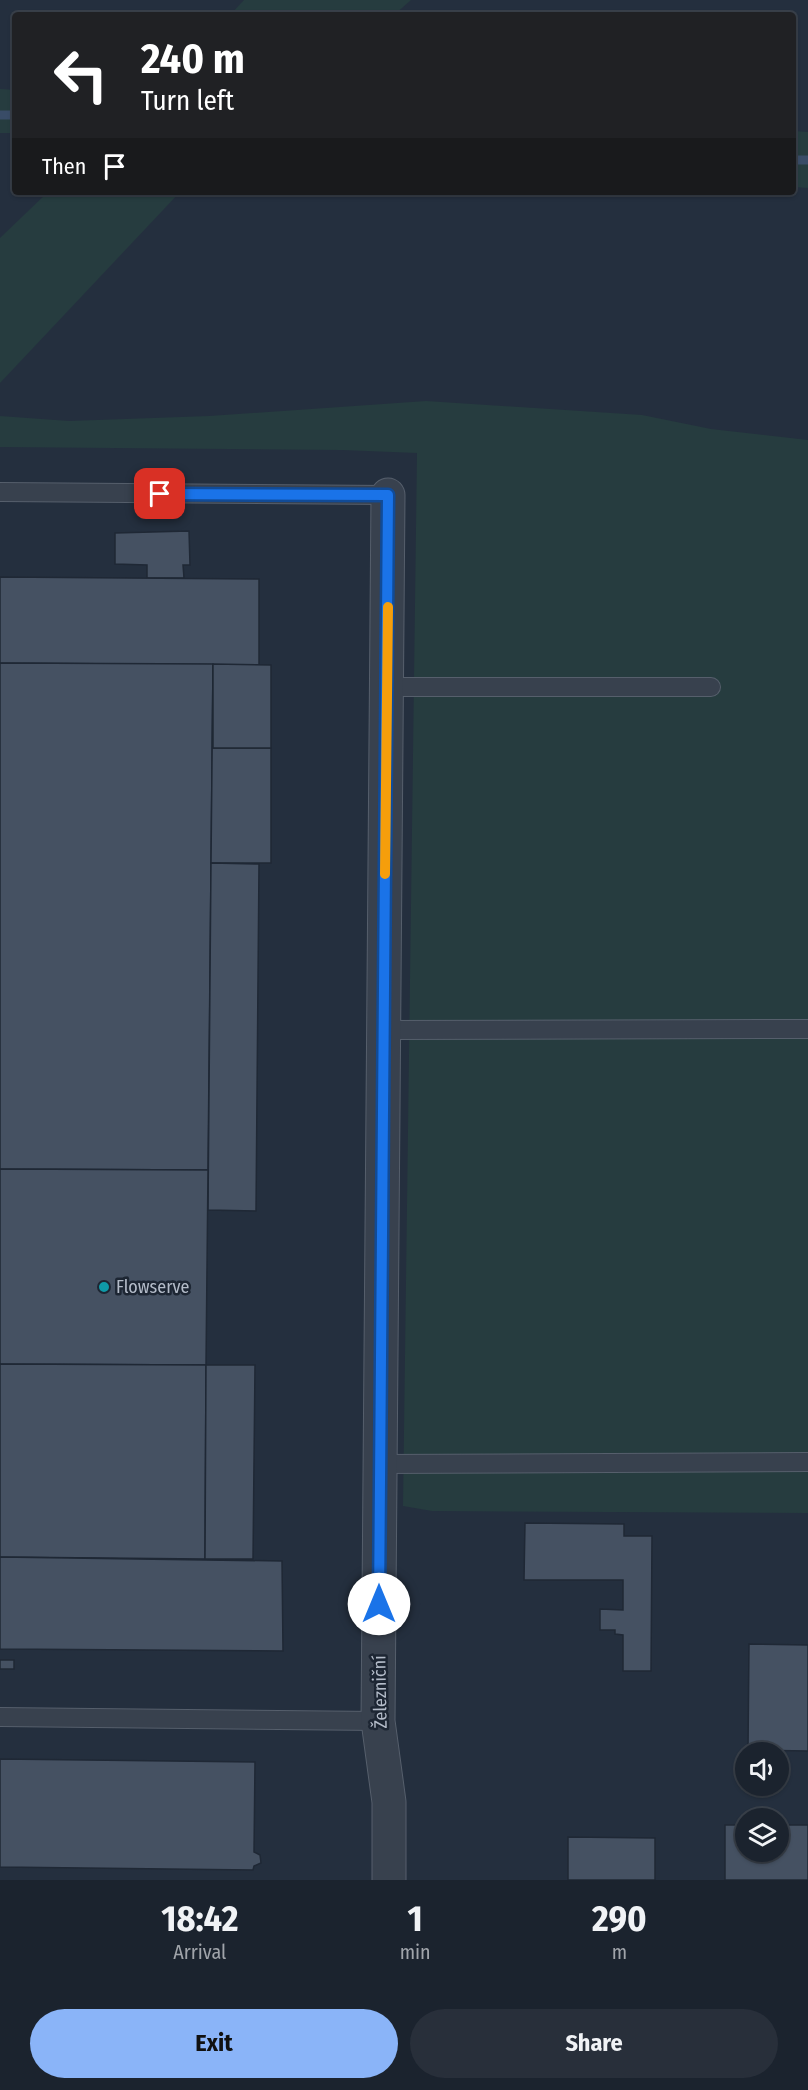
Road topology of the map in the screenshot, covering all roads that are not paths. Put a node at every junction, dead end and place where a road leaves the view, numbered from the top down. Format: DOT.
graph roads {
  1 [pos="0,492"];
  2 [pos="388,495"];
  3 [pos="387,687"];
  4 [pos="711,687"];
  5 [pos="808,1029"];
  6 [pos="384,1030"];
  7 [pos="808,1462"];
  8 [pos="380,1464"];
  9 [pos="0,1717"];
  10 [pos="378,1720"];
  11 [pos="389,1880"];
  1 -- 2 [label="lane"];
  2 -- 3 [label="street, Železniční"];
  3 -- 4 [label="lane"];
  3 -- 6 [label="street, Železniční"];
  5 -- 6 [label="lane"];
  6 -- 8 [label="street, Železniční"];
  7 -- 8 [label="lane"];
  8 -- 10 [label="street, Železniční"];
  9 -- 10 [label="lane"];
  10 -- 11 [label="street, Železniční"];
}
